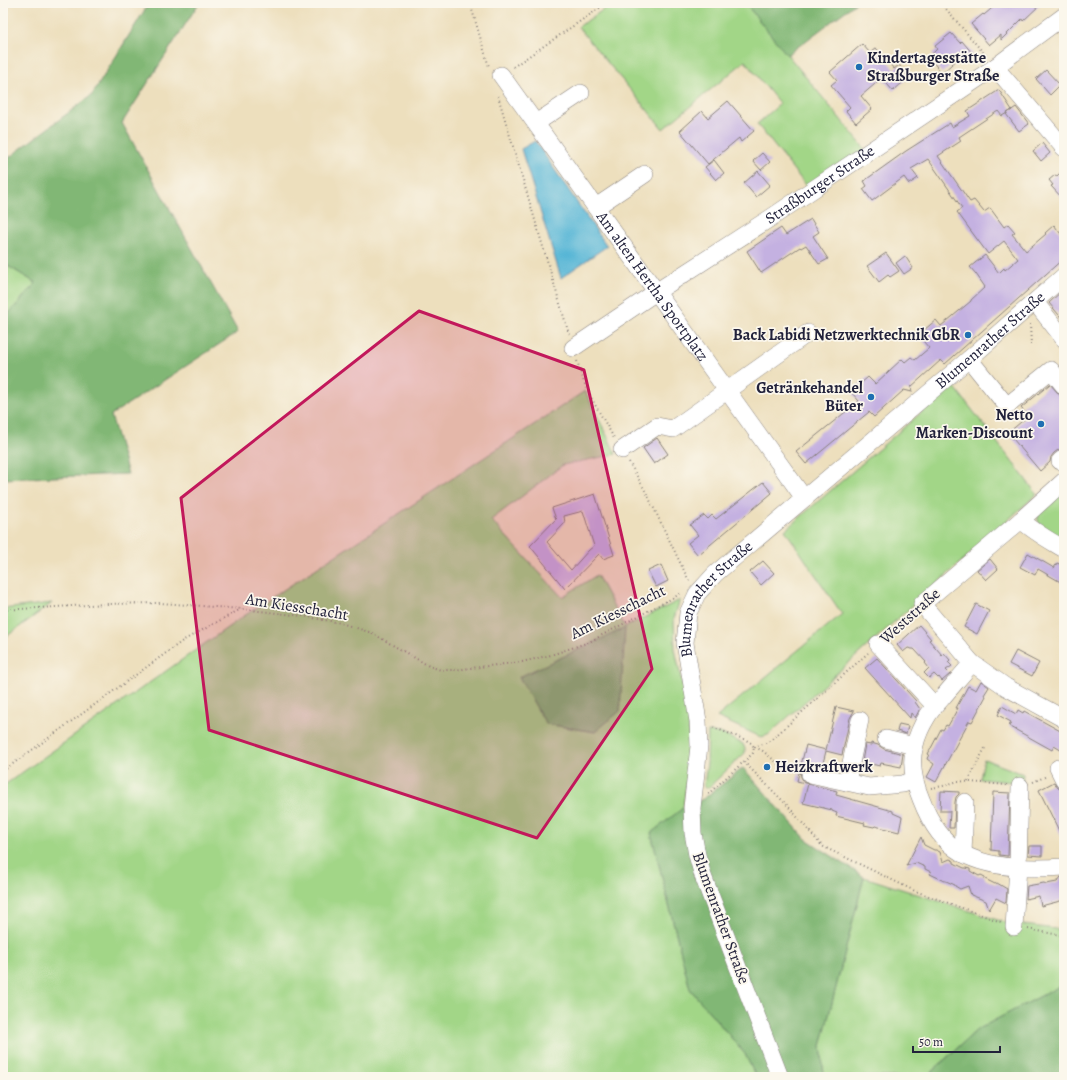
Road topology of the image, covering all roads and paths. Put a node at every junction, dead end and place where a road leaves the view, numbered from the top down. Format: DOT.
graph roads {
  1 [pos="470,3"];
  2 [pos="607,3"];
  3 [pos="941,3"];
  4 [pos="1064,16"];
  5 [pos="995,67"];
  6 [pos="502,75"];
  7 [pos="497,92"];
  8 [pos="581,93"];
  9 [pos="536,123"];
  10 [pos="1064,148"];
  11 [pos="645,174"];
  12 [pos="596,207"];
  13 [pos="1064,276"];
  14 [pos="656,292"];
  15 [pos="1031,306"];
  16 [pos="808,333"];
  17 [pos="1064,339"];
  18 [pos="1031,345"];
  19 [pos="573,348"];
  20 [pos="968,359"];
  21 [pos="1064,386"];
  22 [pos="727,391"];
  23 [pos="622,450"];
  24 [pos="1064,481"];
  25 [pos="804,498"];
  26 [pos="1021,520"];
  27 [pos="1064,549"];
  28 [pos="692,587"];
  29 [pos="682,593"];
  30 [pos="922,604"];
  31 [pos="242,609"];
  32 [pos="3,610"];
  33 [pos="878,644"];
  34 [pos="972,663"];
  35 [pos="936,706"];
  36 [pos="1064,719"];
  37 [pos="860,720"];
  38 [pos="698,721"];
  39 [pos="886,739"];
  40 [pos="914,746"];
  41 [pos="754,747"];
  42 [pos="985,748"];
  43 [pos="744,762"];
  44 [pos="3,771"];
  45 [pos="810,774"];
  46 [pos="1061,774"];
  47 [pos="847,782"];
  48 [pos="968,782"];
  49 [pos="916,785"];
  50 [pos="1020,786"];
  51 [pos="965,802"];
  52 [pos="692,808"];
  53 [pos="963,854"];
  54 [pos="1018,867"];
  55 [pos="1064,867"];
  56 [pos="1014,927"];
  57 [pos="1064,936"];
  58 [pos="780,1077"];
  1 -- 6 [label="path"];
  2 -- 6 [label="path"];
  3 -- 5 [label="path"];
  4 -- 5 [label="street, Straßburger Straße"];
  5 -- 10 [label="street"];
  5 -- 14 [label="street, Straßburger Straße"];
  6 -- 9 [label="street, Am alten Hertha Sportplatz"];
  7 -- 19 [label="path"];
  8 -- 9 [label="street"];
  9 -- 12 [label="street, Am alten Hertha Sportplatz"];
  11 -- 12 [label="street"];
  12 -- 14 [label="street, Am alten Hertha Sportplatz"];
  13 -- 15 [label="street, Blumenrather Straße"];
  14 -- 19 [label="street, Straßburger Straße"];
  14 -- 22 [label="street, Am alten Hertha Sportplatz"];
  15 -- 17 [label="street"];
  15 -- 18 [label="path"];
  15 -- 20 [label="street, Blumenrather Straße"];
  16 -- 22 [label="street"];
  19 -- 23 [label="path"];
  20 -- 21 [label="street"];
  20 -- 25 [label="street, Blumenrather Straße"];
  22 -- 23 [label="street"];
  22 -- 25 [label="street, Am alten Hertha Sportplatz"];
  23 -- 28 [label="path"];
  24 -- 26 [label="street, Weststraße"];
  25 -- 38 [label="street, Blumenrather Straße"];
  26 -- 27 [label="street"];
  26 -- 30 [label="street, Weststraße"];
  29 -- 31 [label="path, Am Kiesschacht"];
  30 -- 33 [label="path, Weststraße"];
  30 -- 34 [label="street"];
  31 -- 32 [label="path, Am Kiesschacht"];
  31 -- 44 [label="path"];
  33 -- 35 [label="street"];
  33 -- 41 [label="path, Weststraße"];
  34 -- 35 [label="street"];
  34 -- 36 [label="street"];
  35 -- 40 [label="street"];
  37 -- 47 [label="street"];
  38 -- 41 [label="path"];
  38 -- 52 [label="street, Blumenrather Straße"];
  39 -- 40 [label="street"];
  40 -- 49 [label="street"];
  41 -- 43 [label="path"];
  41 -- 45 [label="path"];
  42 -- 48 [label="path"];
  43 -- 52 [label="path"];
  43 -- 56 [label="path"];
  45 -- 47 [label="street"];
  46 -- 50 [label="path"];
  47 -- 49 [label="street"];
  48 -- 49 [label="path"];
  48 -- 50 [label="path"];
  49 -- 53 [label="street"];
  50 -- 54 [label="street"];
  51 -- 53 [label="street"];
  52 -- 58 [label="street, Blumenrather Straße"];
  53 -- 54 [label="street"];
  54 -- 55 [label="street"];
  54 -- 56 [label="street"];
  56 -- 57 [label="path"];
}
